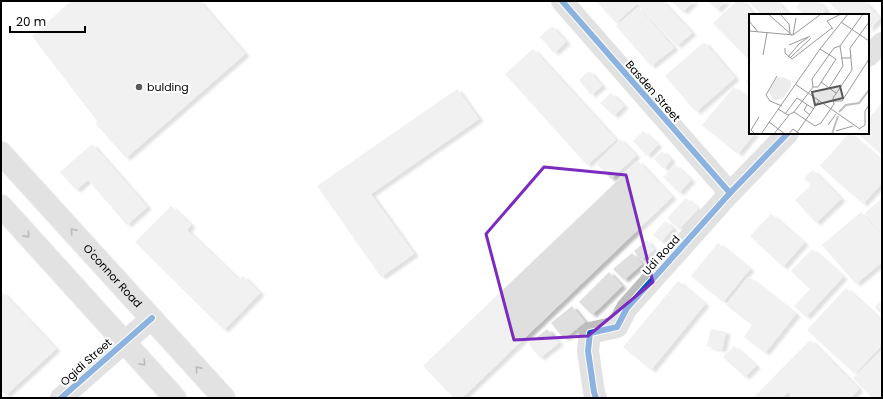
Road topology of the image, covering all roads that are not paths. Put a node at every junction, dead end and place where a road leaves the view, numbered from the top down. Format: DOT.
graph roads {
  1 [pos="562,1"];
  2 [pos="882,43"];
  3 [pos="869,55"];
  4 [pos="787,134"];
  5 [pos="1,152"];
  6 [pos="730,193"];
  7 [pos="1,206"];
  8 [pos="152,318"];
  9 [pos="124,342"];
  10 [pos="61,398"];
  11 [pos="175,398"];
  12 [pos="224,398"];
  13 [pos="596,398"];
  1 -- 6 [label="street, Basden Street"];
  2 -- 3 [label="street"];
  4 -- 6 [label="street, Udi Road"];
  8 -- 5 [label="street, O'connor Road, one-way"];
  6 -- 13 [label="street, Udi Road"];
  7 -- 9 [label="street, one-way"];
  8 -- 9 [label="street, Ogidi Street"];
  12 -- 8 [label="street, O'connor Road, one-way"];
  9 -- 10 [label="street, Ogidi Street"];
  9 -- 11 [label="street, one-way"];
}
